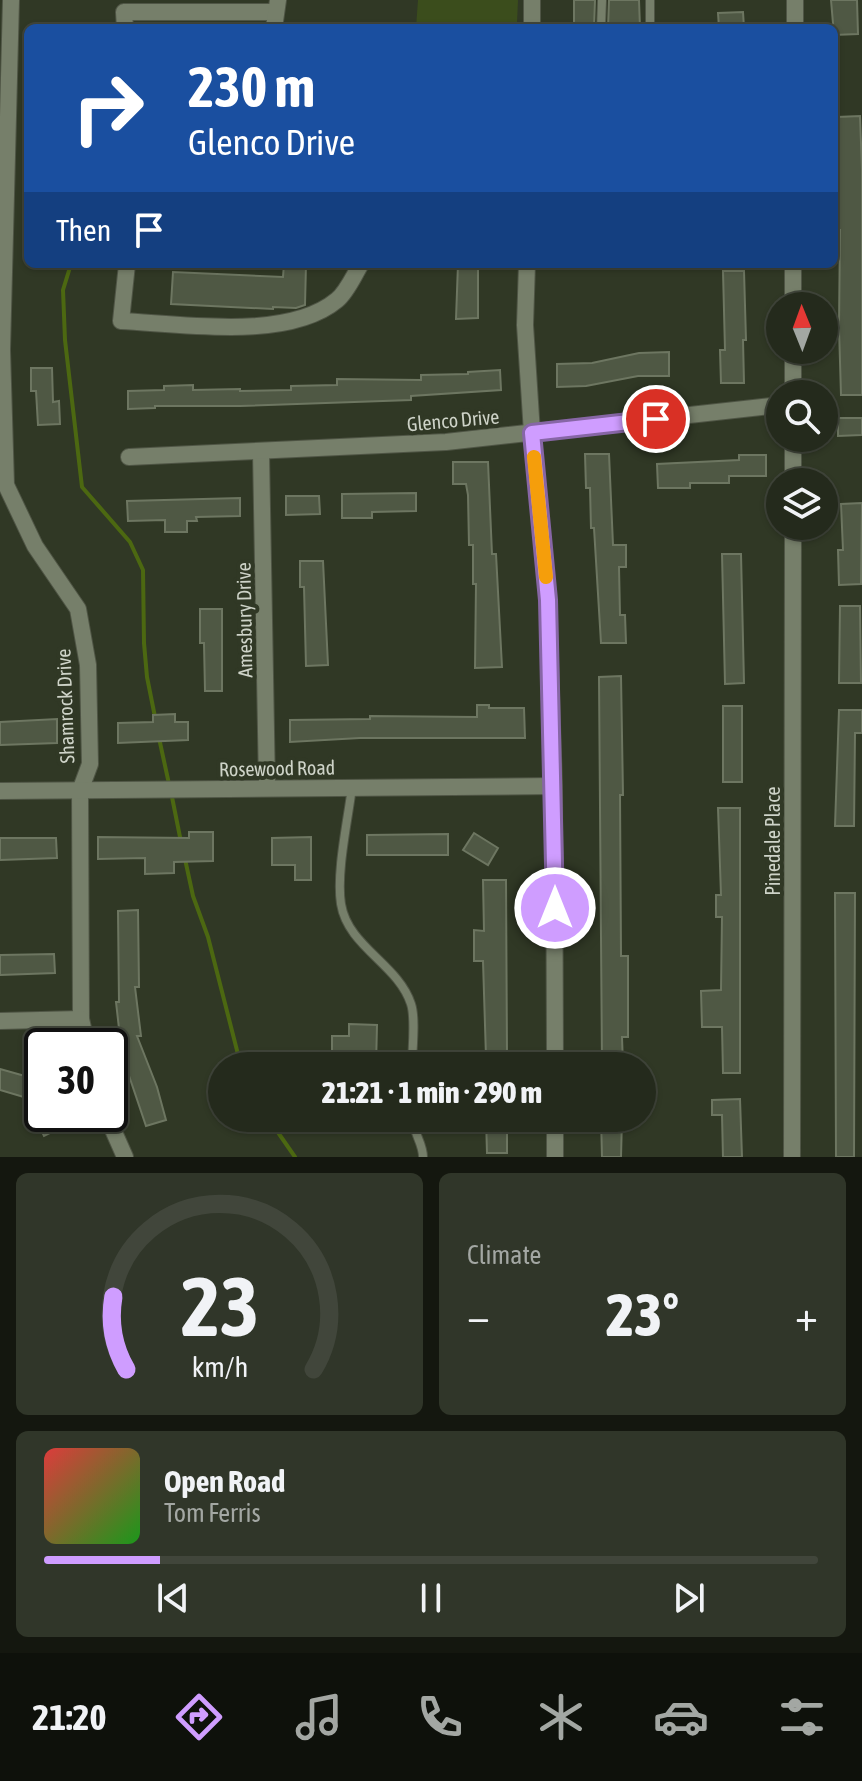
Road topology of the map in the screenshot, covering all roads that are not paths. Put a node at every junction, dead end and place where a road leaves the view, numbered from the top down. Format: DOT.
graph roads {
  1 [pos="11,0"];
  2 [pos="532,0"];
  3 [pos="602,0"];
  4 [pos="650,0"];
  5 [pos="795,0"];
  6 [pos="276,13"];
  7 [pos="125,24"];
  8 [pos="532,24"];
  9 [pos="601,24"];
  10 [pos="650,24"];
  11 [pos="795,24"];
  12 [pos="127,268"];
  13 [pos="358,268"];
  14 [pos="527,268"];
  15 [pos="793,268"];
  16 [pos="793,292"];
  17 [pos="766,407"];
  18 [pos="532,433"];
  19 [pos="261,452"];
  20 [pos="129,457"];
  21 [pos="793,540"];
  22 [pos="554,786"];
  23 [pos="267,787"];
  24 [pos="352,787"];
  25 [pos="0,791"];
  26 [pos="80,791"];
  27 [pos="81,1019"];
  28 [pos="0,1021"];
  29 [pos="83,1028"];
  30 [pos="412,1052"];
  31 [pos="555,1052"];
  32 [pos="114,1132"];
  33 [pos="415,1132"];
  34 [pos="555,1132"];
  35 [pos="125,1157"];
  36 [pos="423,1157"];
  37 [pos="555,1157"];
  38 [pos="792,1157"];
  1 -- 26 [label="street, Shamrock Drive"];
  2 -- 8 [label="street"];
  3 -- 9 [label="lane"];
  4 -- 10 [label="lane"];
  5 -- 11 [label="street"];
  6 -- 7 [label="street"];
  12 -- 13 [label="street"];
  14 -- 18 [label="street"];
  15 -- 16 [label="street"];
  17 -- 18 [label="street, Glenco Drive"];
  18 -- 19 [label="street, Glenco Drive"];
  18 -- 22 [label="street"];
  19 -- 20 [label="street, Glenco Drive"];
  19 -- 23 [label="street, Amesbury Drive"];
  21 -- 38 [label="street, Pinedale Place"];
  22 -- 24 [label="street, Rosewood Road"];
  22 -- 31 [label="street"];
  23 -- 24 [label="street, Rosewood Road"];
  23 -- 26 [label="street, Rosewood Road"];
  24 -- 30 [label="lane"];
  25 -- 26 [label="street, Rosewood Road"];
  26 -- 27 [label="street, Shamrock Drive"];
  27 -- 28 [label="street"];
  27 -- 29 [label="street, Shamrock Drive"];
  32 -- 35 [label="street"];
  33 -- 36 [label="lane"];
  34 -- 37 [label="street"];
}
